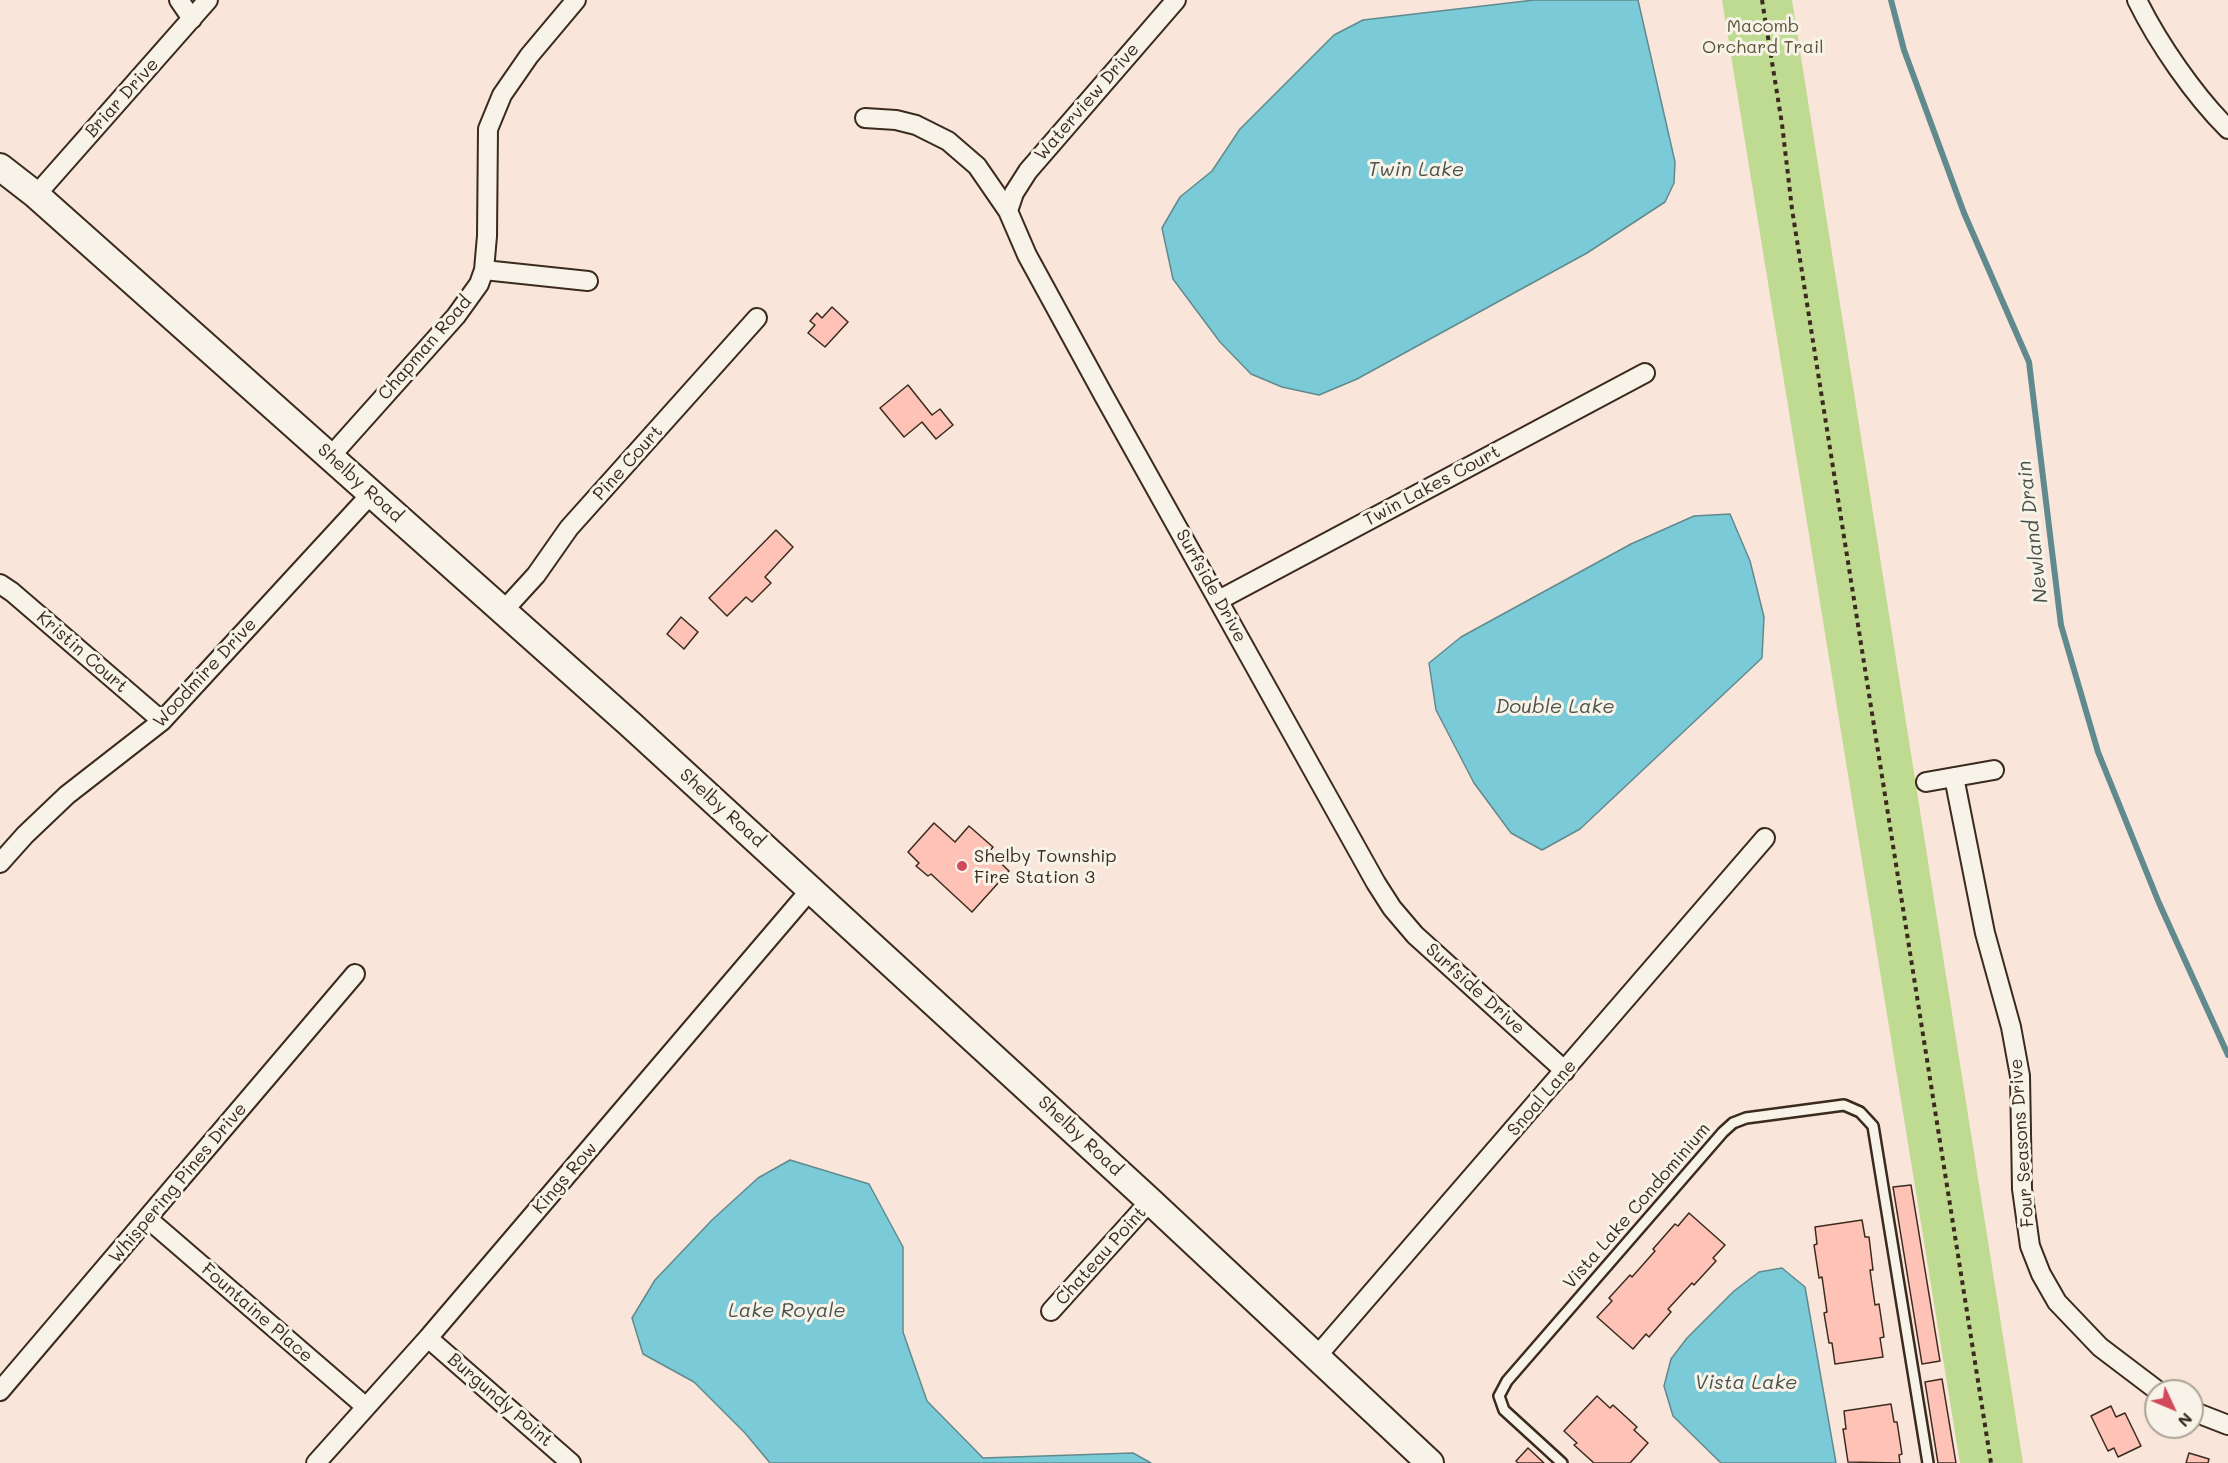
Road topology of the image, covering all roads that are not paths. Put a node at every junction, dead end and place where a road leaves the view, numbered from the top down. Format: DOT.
graph roads {
  1 [pos="179,0"];
  2 [pos="208,0"];
  3 [pos="576,0"];
  4 [pos="1176,0"];
  5 [pos="2137,0"];
  6 [pos="192,19"];
  7 [pos="865,118"];
  8 [pos="2228,129"];
  9 [pos="0,167"];
  10 [pos="36,195"];
  11 [pos="1008,211"];
  12 [pos="484,270"];
  13 [pos="588,281"];
  14 [pos="757,318"];
  15 [pos="1645,373"];
  16 [pos="330,457"];
  17 [pos="371,494"];
  18 [pos="0,584"];
  19 [pos="1219,600"];
  20 [pos="504,610"];
  21 [pos="162,721"];
  22 [pos="1994,770"];
  23 [pos="1954,777"];
  24 [pos="1926,782"];
  25 [pos="1765,838"];
  26 [pos="0,862"];
  27 [pos="811,889"];
  28 [pos="356,974"];
  29 [pos="1565,1071"];
  30 [pos="1150,1201"];
  31 [pos="148,1219"];
  32 [pos="1051,1311"];
  33 [pos="428,1338"];
  34 [pos="1317,1356"];
  35 [pos="2144,1380"];
  36 [pos="0,1391"];
  37 [pos="366,1407"];
  38 [pos="2204,1415"];
  39 [pos="2228,1425"];
  40 [pos="316,1463"];
  41 [pos="571,1463"];
  42 [pos="1430,1463"];
  43 [pos="1562,1463"];
  44 [pos="1928,1463"];
  1 -- 6 [label="street"];
  2 -- 6 [label="street, Briar Drive"];
  3 -- 12 [label="street, Chapman Road"];
  4 -- 11 [label="street, Waterview Drive"];
  5 -- 8 [label="street"];
  6 -- 10 [label="street, Briar Drive"];
  7 -- 11 [label="street, Surfside Drive"];
  9 -- 10 [label="street, Shelby Road"];
  10 -- 16 [label="street, Shelby Road"];
  11 -- 19 [label="street, Surfside Drive"];
  12 -- 13 [label="street"];
  12 -- 16 [label="street, Chapman Road"];
  14 -- 20 [label="street, Pine Court"];
  15 -- 19 [label="street, Twin Lakes Court"];
  16 -- 17 [label="street, Shelby Road"];
  17 -- 20 [label="street, Shelby Road"];
  17 -- 21 [label="street, Woodmire Drive"];
  18 -- 21 [label="street, Kristin Court"];
  19 -- 29 [label="street, Surfside Drive"];
  20 -- 27 [label="street, Shelby Road"];
  21 -- 26 [label="street, Woodmire Drive"];
  22 -- 23 [label="street"];
  23 -- 24 [label="street"];
  23 -- 35 [label="street, Four Seasons Drive"];
  25 -- 29 [label="street, Snoal Lane"];
  27 -- 30 [label="street, Shelby Road"];
  27 -- 33 [label="street, Kings Row"];
  28 -- 31 [label="street, Whispering Pines Drive"];
  29 -- 34 [label="street, Snoal Lane"];
  30 -- 32 [label="street, Chateau Point"];
  30 -- 34 [label="street, Shelby Road"];
  31 -- 36 [label="street, Whispering Pines Drive"];
  31 -- 37 [label="street, Fountaine Place"];
  33 -- 37 [label="street, Kings Row"];
  33 -- 41 [label="street, Burgundy Point"];
  34 -- 42 [label="street, Shelby Road"];
  37 -- 40 [label="street, Kings Row"];
  38 -- 39 [label="street"];
  43 -- 44 [label="lane, Vista Lake Condominium"];
}
